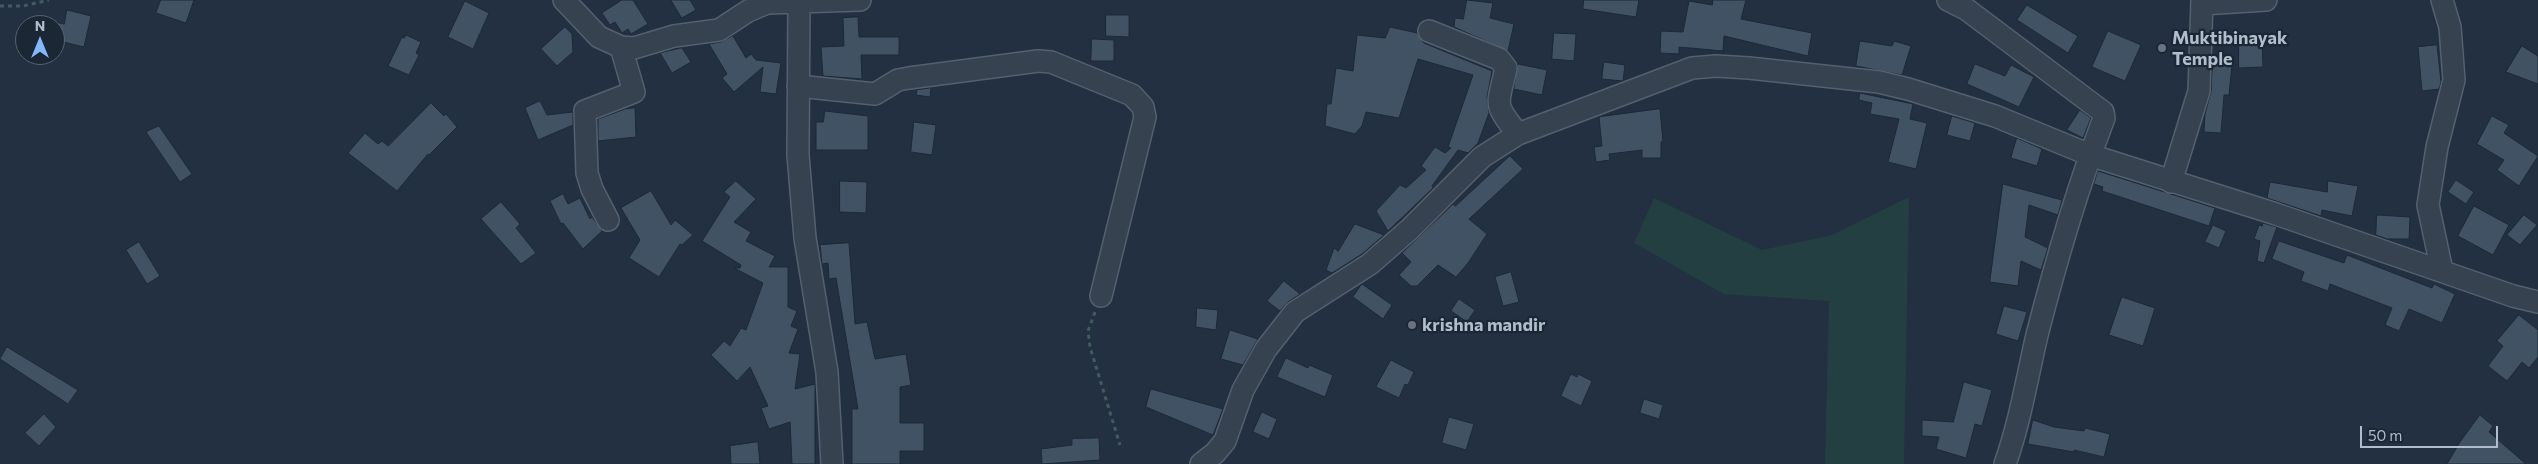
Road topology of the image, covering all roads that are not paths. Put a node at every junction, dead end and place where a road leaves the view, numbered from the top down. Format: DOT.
graph roads {
  1 [pos="564,0"];
  2 [pos="799,0"];
  3 [pos="860,0"];
  4 [pos="1948,0"];
  5 [pos="2266,0"];
  6 [pos="2443,0"];
  7 [pos="2202,2"];
  8 [pos="1429,31"];
  9 [pos="621,47"];
  10 [pos="798,86"];
  11 [pos="1518,134"];
  12 [pos="2090,155"];
  13 [pos="2171,182"];
  14 [pos="608,220"];
  15 [pos="2442,271"];
  16 [pos="1102,296"];
  17 [pos="2538,302"];
  18 [pos="832,464"];
  19 [pos="1201,464"];
  20 [pos="2005,464"];
  1 -- 9 [label="street"];
  2 -- 3 [label="street"];
  2 -- 9 [label="street"];
  2 -- 10 [label="street"];
  4 -- 12 [label="street"];
  5 -- 7 [label="street"];
  6 -- 15 [label="street"];
  7 -- 13 [label="street"];
  8 -- 11 [label="street"];
  9 -- 14 [label="street"];
  10 -- 16 [label="street"];
  10 -- 18 [label="street"];
  11 -- 12 [label="street"];
  11 -- 19 [label="street"];
  12 -- 13 [label="street"];
  12 -- 20 [label="street"];
  13 -- 15 [label="street"];
  15 -- 17 [label="street"];
}
